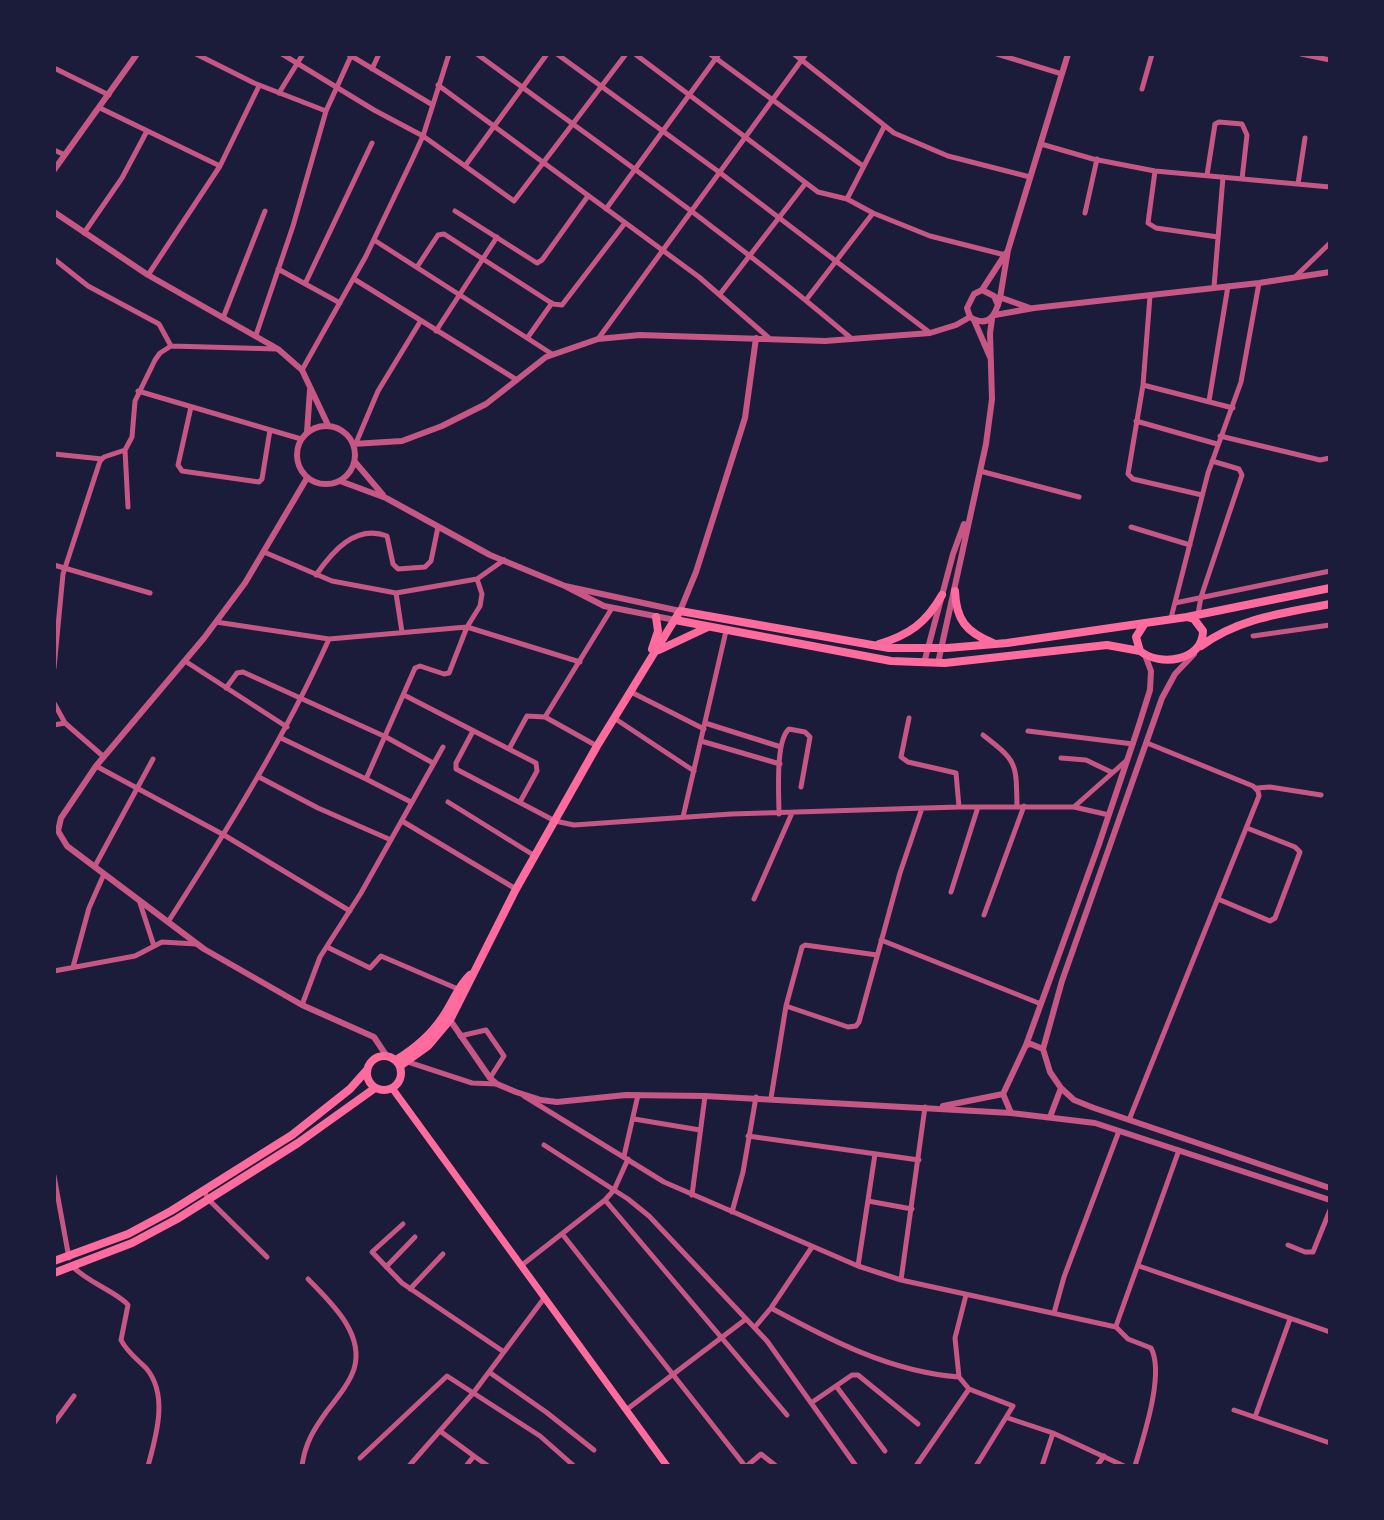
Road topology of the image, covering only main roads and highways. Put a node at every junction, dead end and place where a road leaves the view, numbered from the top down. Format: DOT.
graph roads {
  1 [pos="1330,588"];
  2 [pos="955,591"];
  3 [pos="942,595"];
  4 [pos="1330,604"];
  5 [pos="656,617"];
  6 [pos="1187,617"];
  7 [pos="675,620"];
  8 [pos="1145,623"];
  9 [pos="709,627"];
  10 [pos="996,644"];
  11 [pos="874,646"];
  12 [pos="1201,646"];
  13 [pos="655,652"];
  14 [pos="1142,653"];
  15 [pos="646,665"];
  16 [pos="471,975"];
  17 [pos="401,1063"];
  18 [pos="366,1071"];
  19 [pos="375,1088"];
  20 [pos="392,1088"];
  21 [pos="252,1160"];
  22 [pos="257,1169"];
  23 [pos="206,1195"];
  24 [pos="172,1216"];
  25 [pos="54,1261"];
  26 [pos="54,1273"];
  27 [pos="666,1466"];
  1 -- 6 [label="main road"];
  2 -- 10 [label="main road"];
  3 -- 11 [label="main road"];
  4 -- 12 [label="main road"];
  5 -- 15 [label="main road"];
  6 -- 8 [label="main road"];
  6 -- 12 [label="main road"];
  7 -- 9 [label="main road"];
  7 -- 11 [label="main road"];
  7 -- 13 [label="main road"];
  8 -- 10 [label="main road"];
  8 -- 14 [label="main road"];
  9 -- 13 [label="main road"];
  9 -- 14 [label="main road"];
  10 -- 11 [label="main road"];
  12 -- 14 [label="main road"];
  13 -- 15 [label="main road"];
  15 -- 16 [label="main road"];
  16 -- 17 [label="main road"];
  16 -- 17 [label="main road"];
  17 -- 18 [label="main road"];
  17 -- 20 [label="main road"];
  18 -- 19 [label="main road"];
  18 -- 21 [label="main road"];
  19 -- 20 [label="main road"];
  19 -- 22 [label="main road"];
  20 -- 27 [label="main road"];
  21 -- 22 [label="main road"];
  21 -- 23 [label="main road"];
  22 -- 23 [label="main road"];
  23 -- 24 [label="main road"];
  24 -- 25 [label="main road"];
  24 -- 26 [label="main road"];
}
